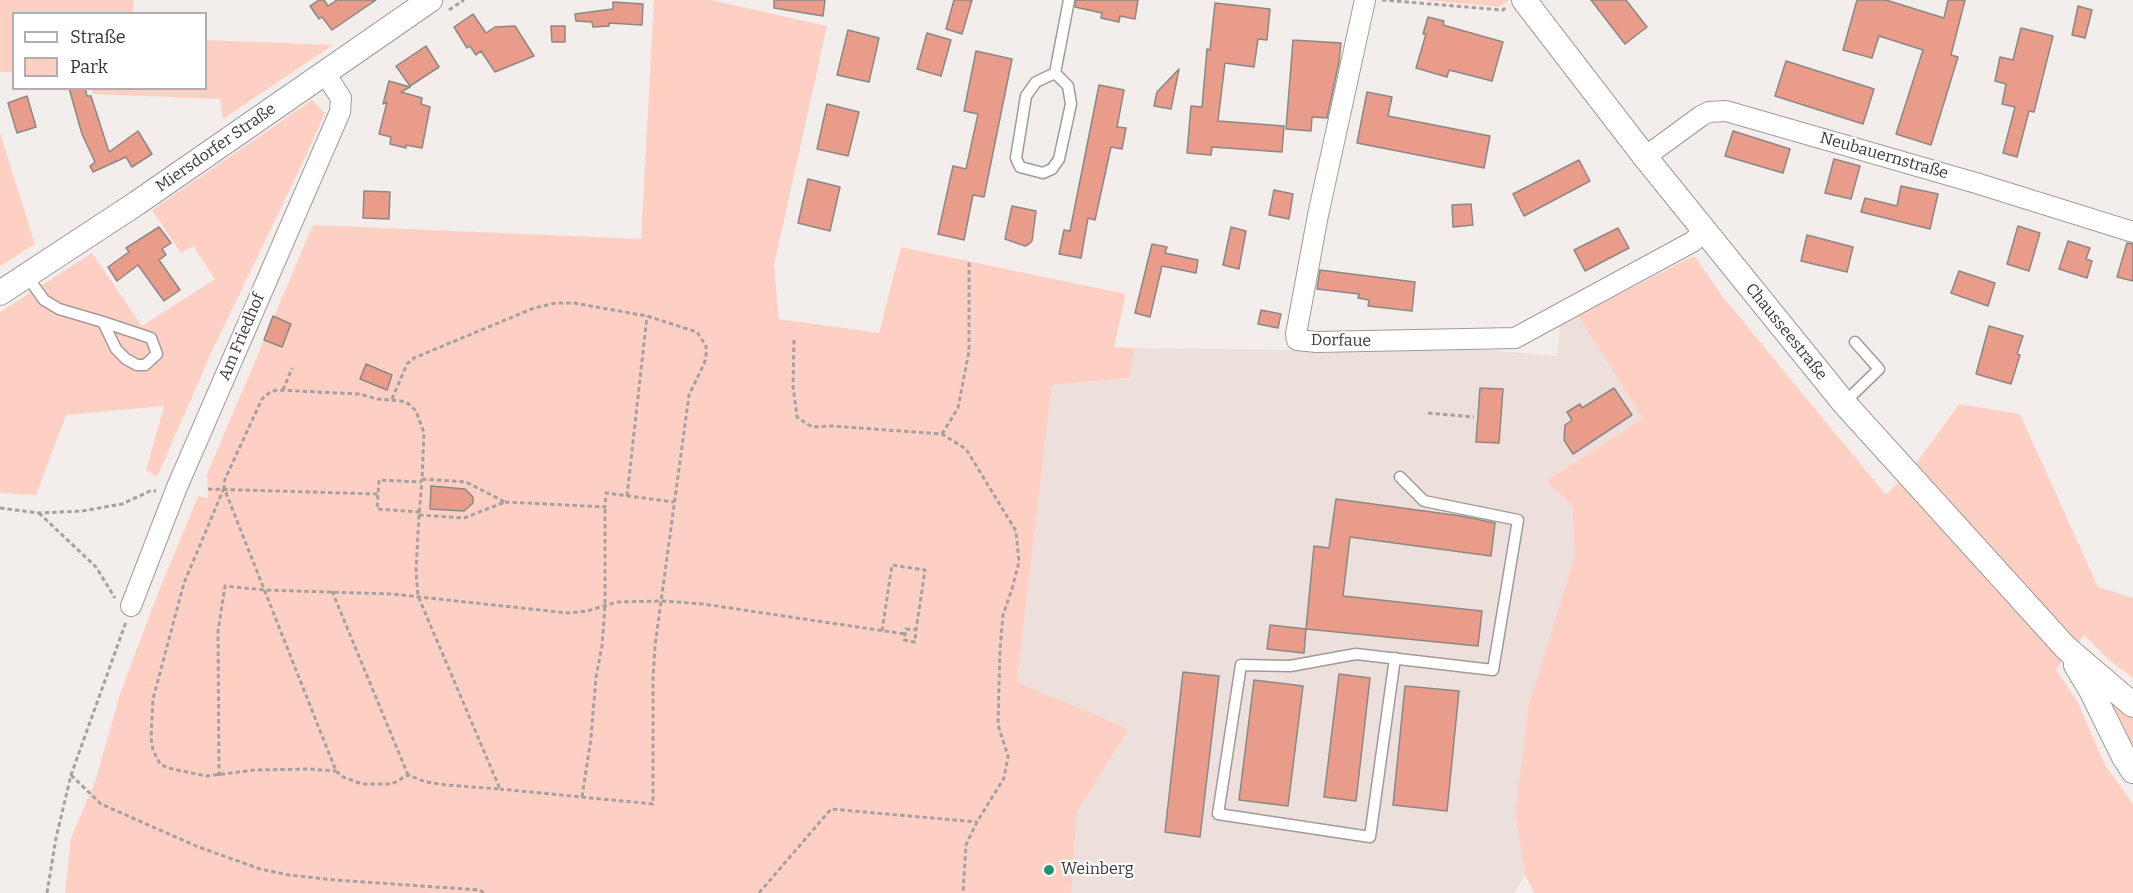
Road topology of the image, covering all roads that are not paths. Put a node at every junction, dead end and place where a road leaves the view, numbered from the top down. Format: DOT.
graph roads {
  1 [pos="430,0"];
  2 [pos="1069,0"];
  3 [pos="1365,0"];
  4 [pos="1516,3"];
  5 [pos="324,72"];
  6 [pos="1055,73"];
  7 [pos="1645,158"];
  8 [pos="1704,232"];
  9 [pos="2133,232"];
  10 [pos="27,276"];
  11 [pos="0,293"];
  12 [pos="103,322"];
  13 [pos="1855,342"];
  14 [pos="1844,403"];
  15 [pos="1400,477"];
  16 [pos="130,611"];
  17 [pos="2066,648"];
  18 [pos="1395,658"];
  19 [pos="2133,705"];
  20 [pos="2133,771"];
  1 -- 5 [label="street, Miersdorfer Straße"];
  2 -- 6 [label="lane"];
  3 -- 8 [label="street, Dorfaue"];
  4 -- 7 [label="street, Chausseestraße"];
  5 -- 10 [label="street, Miersdorfer Straße"];
  5 -- 16 [label="street, Am Friedhof"];
  6 -- 6 [label="lane"];
  7 -- 8 [label="street, Chausseestraße"];
  7 -- 9 [label="street, Neubauernstraße"];
  8 -- 14 [label="street, Chausseestraße"];
  10 -- 11 [label="street, Miersdorfer Straße"];
  10 -- 12 [label="lane"];
  12 -- 12 [label="lane"];
  13 -- 14 [label="lane"];
  14 -- 17 [label="street, Chausseestraße"];
  15 -- 18 [label="lane"];
  17 -- 19 [label="street, Chausseestraße"];
  17 -- 20 [label="street, Chausseestraße"];
  18 -- 18 [label="lane"];
}
